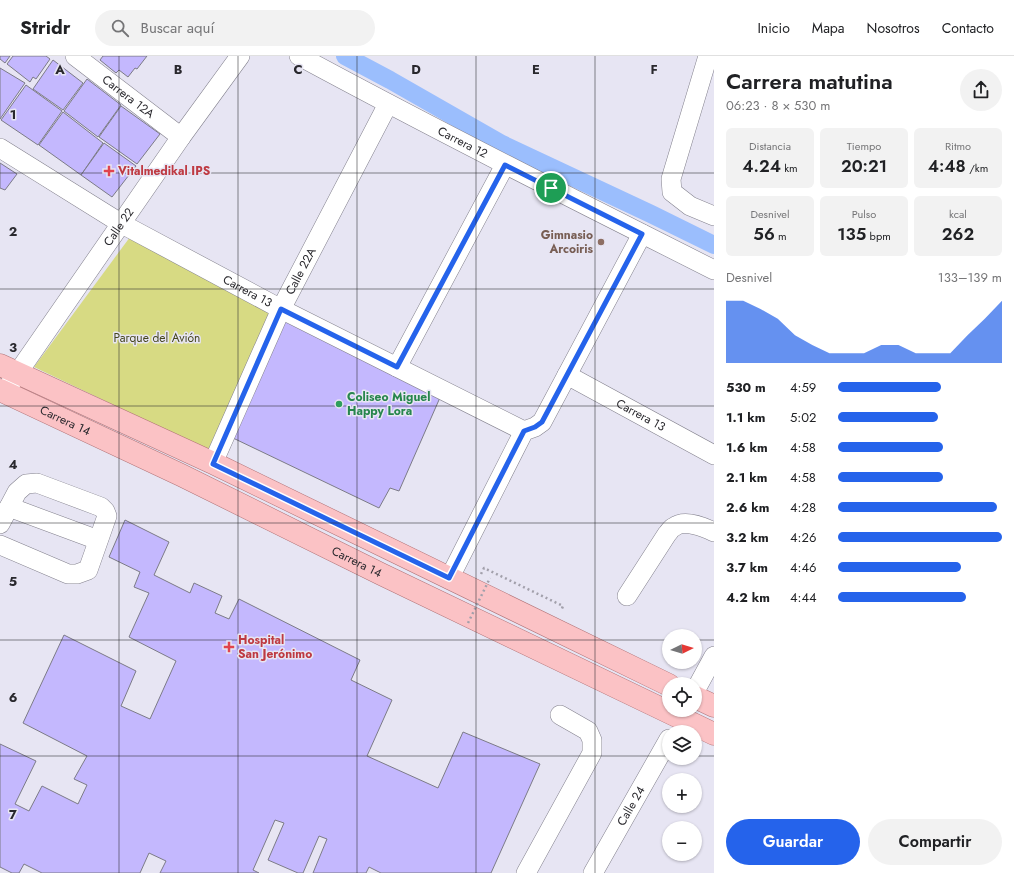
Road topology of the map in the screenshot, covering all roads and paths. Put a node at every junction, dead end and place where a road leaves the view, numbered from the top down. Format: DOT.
graph roads {
  1 [pos="76,56"];
  2 [pos="240,56"];
  3 [pos="299,56"];
  4 [pos="708,56"];
  5 [pos="388,104"];
  6 [pos="181,137"];
  7 [pos="0,148"];
  8 [pos="505,165"];
  9 [pos="714,216"];
  10 [pos="122,224"];
  11 [pos="642,234"];
  12 [pos="714,270"];
  13 [pos="281,309"];
  14 [pos="397,367"];
  15 [pos="9,369"];
  16 [pos="567,375"];
  17 [pos="1,394"];
  18 [pos="524,431"];
  19 [pos="714,455"];
  20 [pos="213,464"];
  21 [pos="9,507"];
  22 [pos="0,524"];
  23 [pos="714,532"];
  24 [pos="98,540"];
  25 [pos="0,545"];
  26 [pos="449,578"];
  27 [pos="490,578"];
  28 [pos="627,596"];
  29 [pos="468,623"];
  30 [pos="714,656"];
  31 [pos="702,679"];
  32 [pos="662,682"];
  33 [pos="702,700"];
  34 [pos="714,706"];
  35 [pos="560,715"];
  36 [pos="679,720"];
  37 [pos="714,734"];
  38 [pos="662,751"];
  39 [pos="526,873"];
  40 [pos="593,873"];
  1 -- 6 [label="street, Carrera 12A"];
  2 -- 6 [label="street, Calle 22"];
  3 -- 5 [label="street, Carrera 12"];
  4 -- 9 [label="street"];
  5 -- 8 [label="street, Carrera 12"];
  5 -- 13 [label="street, Calle 22A"];
  6 -- 10 [label="street, Calle 22"];
  7 -- 10 [label="street, Carrera 13"];
  8 -- 11 [label="street, Carrera 12"];
  8 -- 14 [label="street"];
  10 -- 13 [label="street, Carrera 13"];
  10 -- 15 [label="street, Calle 22"];
  11 -- 12 [label="street, Carrera 12"];
  11 -- 16 [label="street"];
  13 -- 14 [label="street, Carrera 13"];
  13 -- 20 [label="street, Calle 22A"];
  14 -- 18 [label="street, Carrera 13"];
  15 -- 17 [label="street, Calle 22"];
  15 -- 20 [label="main road, Carrera 14"];
  16 -- 18 [label="street"];
  16 -- 19 [label="street, Carrera 13"];
  17 -- 36 [label="main road, Carrera 14"];
  18 -- 26 [label="street"];
  20 -- 26 [label="main road, Carrera 14"];
  21 -- 22 [label="street"];
  21 -- 24 [label="street"];
  21 -- 24 [label="street"];
  23 -- 28 [label="street"];
  24 -- 25 [label="street"];
  26 -- 32 [label="main road, Carrera 14"];
  27 -- 29 [label="path, bridge"];
  30 -- 31 [label="street"];
  33 -- 34 [label="main road"];
  35 -- 39 [label="street"];
  36 -- 37 [label="main road, Carrera 14"];
  38 -- 40 [label="street, Calle 24"];
}
